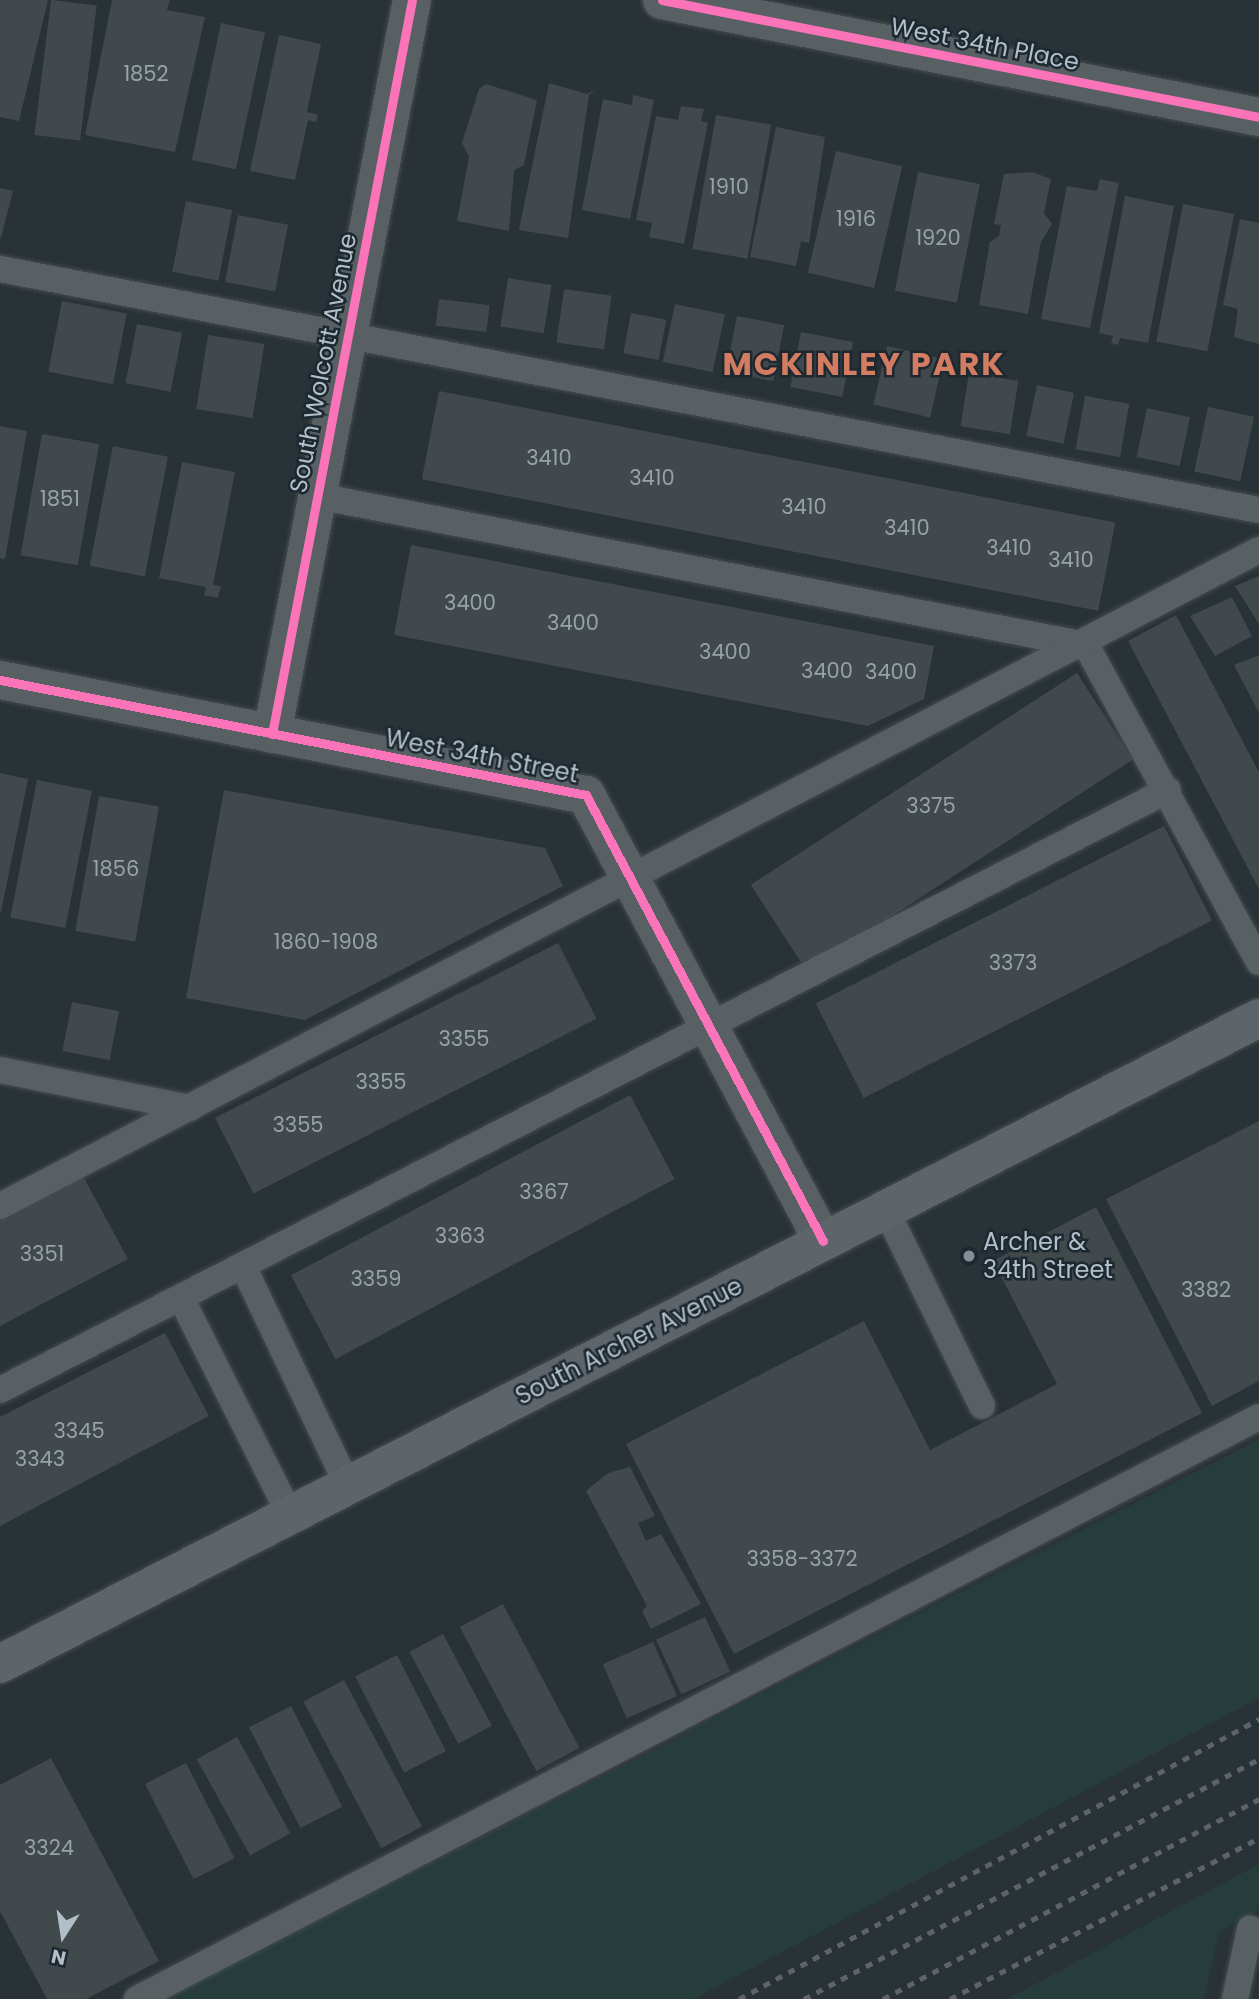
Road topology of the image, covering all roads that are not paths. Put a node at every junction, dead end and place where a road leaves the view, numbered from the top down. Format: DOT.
graph roads {
  1 [pos="412,0"];
  2 [pos="662,0"];
  3 [pos="1259,117"];
  4 [pos="0,269"];
  5 [pos="347,336"];
  6 [pos="317,496"];
  7 [pos="1259,510"];
  8 [pos="1259,550"];
  9 [pos="1086,645"];
  10 [pos="0,680"];
  11 [pos="272,734"];
  12 [pos="1168,790"];
  13 [pos="630,880"];
  14 [pos="1259,962"];
  15 [pos="1259,1018"];
  16 [pos="707,1024"];
  17 [pos="0,1070"];
  18 [pos="190,1108"];
  19 [pos="0,1206"];
  20 [pos="886,1210"];
  21 [pos="823,1241"];
  22 [pos="243,1266"];
  23 [pos="181,1298"];
  24 [pos="0,1390"];
  25 [pos="982,1406"];
  26 [pos="1259,1417"];
  27 [pos="348,1486"];
  28 [pos="290,1515"];
  29 [pos="0,1664"];
  30 [pos="1250,1929"];
  31 [pos="137,1999"];
  32 [pos="1235,1999"];
  1 -- 5 [label="street, South Wolcott Avenue"];
  2 -- 3 [label="street, West 34th Place"];
  4 -- 5 [label="lane"];
  5 -- 6 [label="street, South Wolcott Avenue"];
  5 -- 7 [label="lane"];
  6 -- 9 [label="lane"];
  6 -- 11 [label="street, South Wolcott Avenue"];
  8 -- 9 [label="lane"];
  9 -- 12 [label="lane"];
  9 -- 13 [label="lane"];
  10 -- 11 [label="street, West 34th Street"];
  11 -- 13 [label="street, West 34th Street"];
  12 -- 14 [label="lane"];
  12 -- 16 [label="lane"];
  13 -- 16 [label="street, West 34th Street"];
  13 -- 18 [label="lane"];
  15 -- 20 [label="main road, South Archer Avenue"];
  16 -- 21 [label="street, West 34th Street"];
  16 -- 22 [label="lane"];
  17 -- 18 [label="lane"];
  18 -- 19 [label="lane"];
  20 -- 21 [label="main road, South Archer Avenue"];
  20 -- 25 [label="lane"];
  21 -- 27 [label="main road, South Archer Avenue"];
  22 -- 23 [label="lane"];
  22 -- 27 [label="lane"];
  23 -- 24 [label="lane"];
  23 -- 28 [label="lane"];
  26 -- 31 [label="lane"];
  27 -- 28 [label="main road, South Archer Avenue"];
  28 -- 29 [label="main road, South Archer Avenue"];
  30 -- 32 [label="lane"];
}
